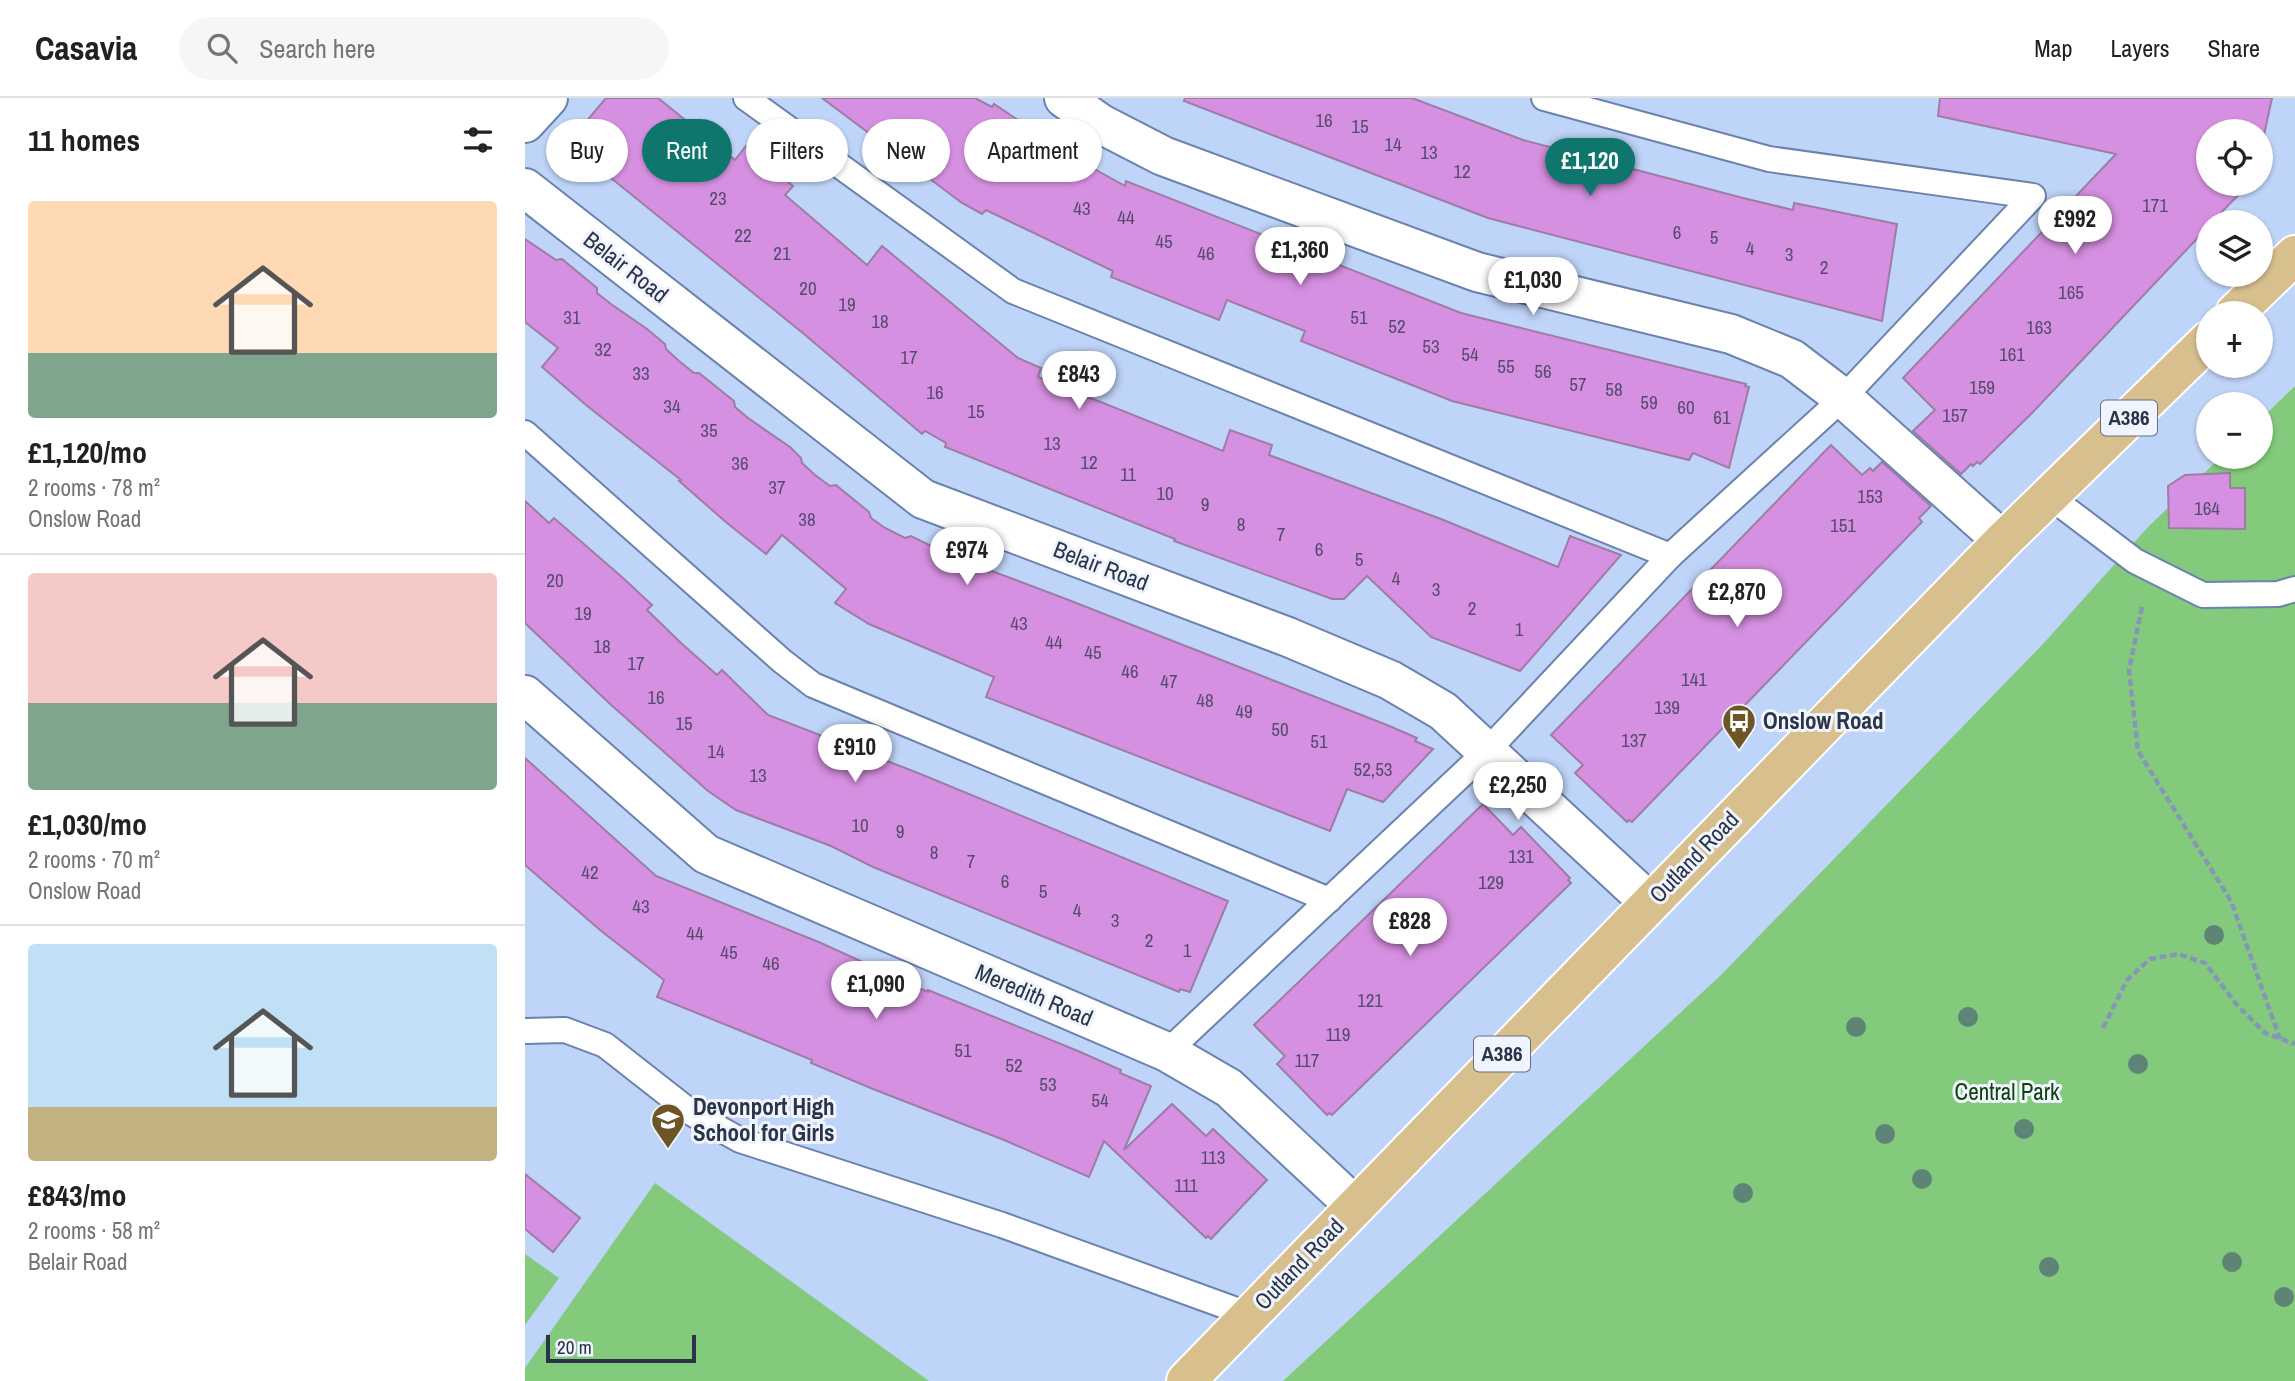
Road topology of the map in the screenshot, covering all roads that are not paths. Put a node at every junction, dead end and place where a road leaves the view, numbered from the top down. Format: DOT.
graph roads {
  1 [pos="548,98"];
  2 [pos="746,98"];
  3 [pos="1064,98"];
  4 [pos="1543,98"];
  5 [pos="525,123"];
  6 [pos="525,188"];
  7 [pos="2295,255"];
  8 [pos="2247,301"];
  9 [pos="2196,353"];
  10 [pos="1843,398"];
  11 [pos="525,433"];
  12 [pos="2049,496"];
  13 [pos="2003,541"];
  14 [pos="1670,556"];
  15 [pos="2295,589"];
  16 [pos="525,695"];
  17 [pos="1486,751"];
  18 [pos="1329,900"];
  19 [pos="1649,902"];
  20 [pos="525,1031"];
  21 [pos="1167,1052"];
  22 [pos="1355,1206"];
  23 [pos="1250,1315"];
  24 [pos="1186,1381"];
  1 -- 5 [label="street"];
  2 -- 14 [label="lane"];
  3 -- 10 [label="street"];
  4 -- 10 [label="lane"];
  6 -- 17 [label="street, Belair Road"];
  7 -- 8 [label="main road"];
  9 -- 12 [label="main road, Outland Road / A386"];
  10 -- 13 [label="street"];
  10 -- 14 [label="lane"];
  11 -- 18 [label="lane"];
  12 -- 13 [label="main road, Outland Road / A386"];
  12 -- 15 [label="lane"];
  13 -- 19 [label="main road, Outland Road / A386"];
  14 -- 17 [label="lane"];
  16 -- 21 [label="street, Meredith Road"];
  17 -- 18 [label="lane"];
  17 -- 19 [label="street, Belair Road"];
  18 -- 21 [label="lane"];
  19 -- 22 [label="main road, Outland Road / A386"];
  20 -- 23 [label="lane"];
  21 -- 22 [label="street, Meredith Road"];
  22 -- 23 [label="main road, Outland Road / A386"];
  23 -- 24 [label="main road, Outland Road / A386"];
}
